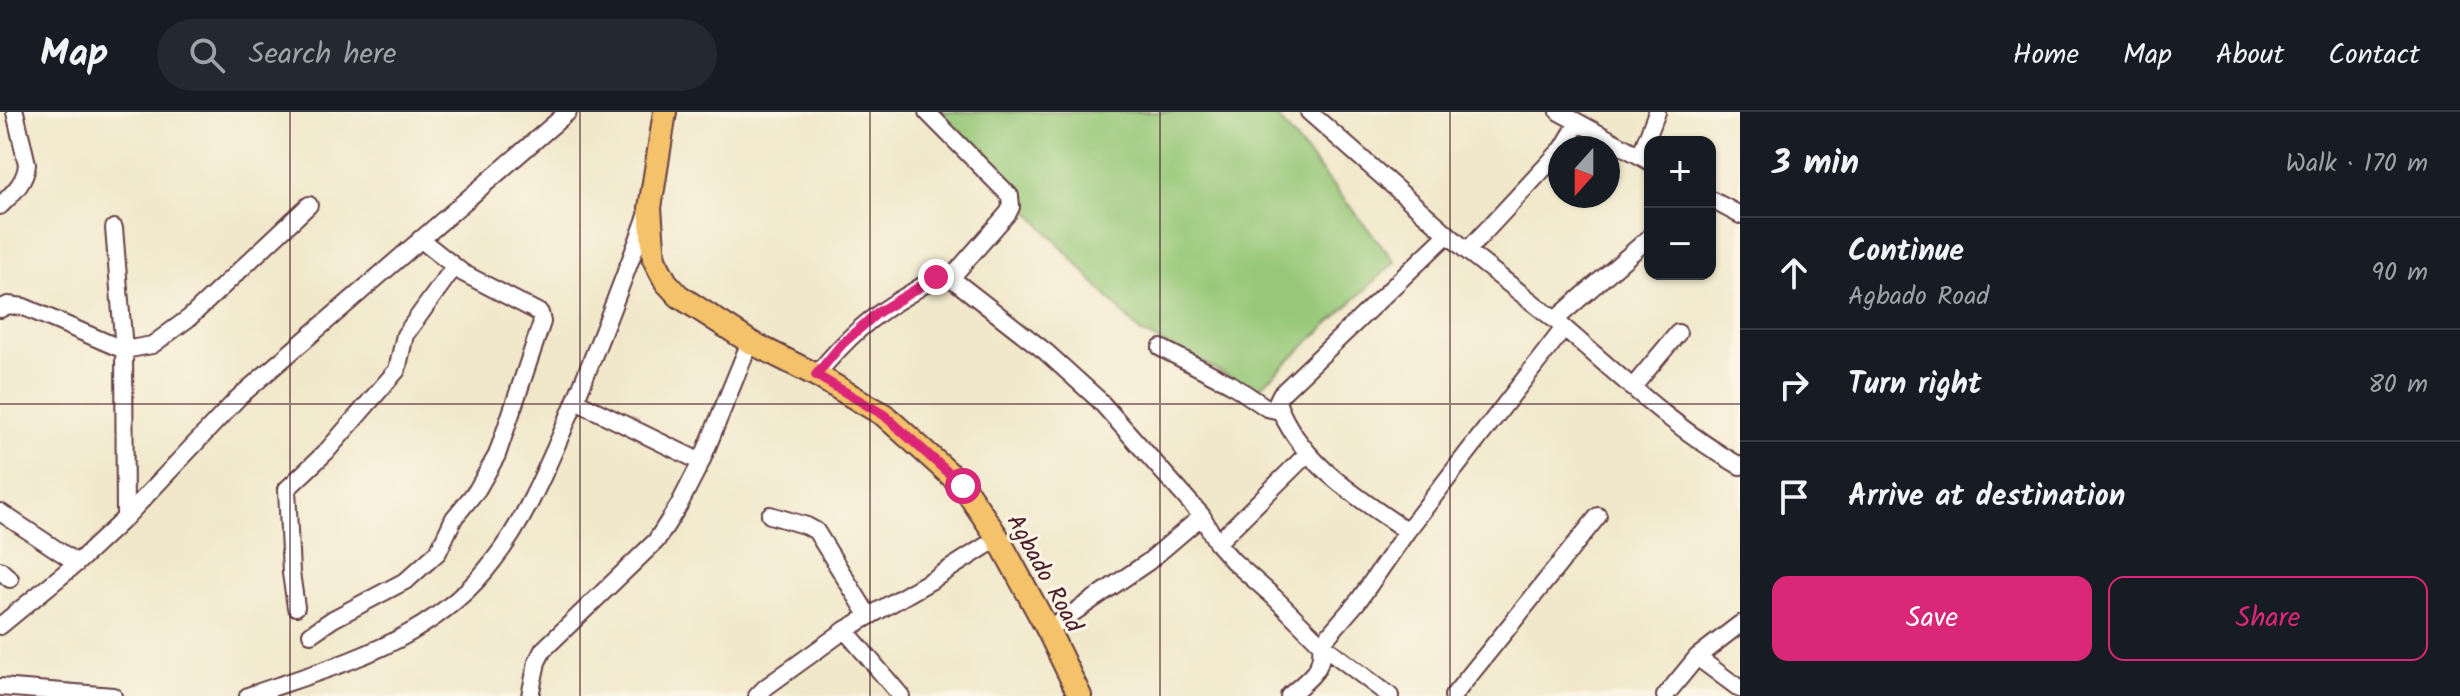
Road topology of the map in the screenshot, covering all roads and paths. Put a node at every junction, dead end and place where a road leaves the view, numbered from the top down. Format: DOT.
graph roads {
  1 [pos="15,112"];
  2 [pos="568,112"];
  3 [pos="665,112"];
  4 [pos="927,112"];
  5 [pos="1309,112"];
  6 [pos="1559,112"];
  7 [pos="1657,112"];
  8 [pos="1578,123"];
  9 [pos="1570,136"];
  10 [pos="1651,136"];
  11 [pos="1644,158"];
  12 [pos="1548,165"];
  13 [pos="1716,202"];
  14 [pos="309,205"];
  15 [pos="0,206"];
  16 [pos="650,208"];
  17 [pos="1740,215"];
  18 [pos="114,228"];
  19 [pos="1448,234"];
  20 [pos="420,239"];
  21 [pos="1644,243"];
  22 [pos="1467,251"];
  23 [pos="454,267"];
  24 [pos="951,278"];
  25 [pos="0,309"];
  26 [pos="1560,324"];
  27 [pos="1678,333"];
  28 [pos="750,342"];
  29 [pos="1161,348"];
  30 [pos="124,350"];
  31 [pos="816,375"];
  32 [pos="1632,388"];
  33 [pos="576,401"];
  34 [pos="1280,411"];
  35 [pos="1307,454"];
  36 [pos="701,462"];
  37 [pos="1740,466"];
  38 [pos="0,512"];
  39 [pos="770,515"];
  40 [pos="1202,516"];
  41 [pos="1598,516"];
  42 [pos="125,518"];
  43 [pos="1407,531"];
  44 [pos="998,538"];
  45 [pos="1217,543"];
  46 [pos="77,563"];
  47 [pos="296,607"];
  48 [pos="868,615"];
  49 [pos="1740,624"];
  50 [pos="0,626"];
  51 [pos="845,630"];
  52 [pos="1048,630"];
  53 [pos="311,634"];
  54 [pos="1321,644"];
  55 [pos="1697,657"];
  56 [pos="0,687"];
  57 [pos="1740,689"];
  58 [pos="113,696"];
  59 [pos="248,696"];
  60 [pos="530,696"];
  61 [pos="757,696"];
  62 [pos="901,696"];
  63 [pos="1080,696"];
  64 [pos="1289,696"];
  65 [pos="1390,696"];
  66 [pos="1453,696"];
  67 [pos="1665,696"];
  1 -- 15 [label="street"];
  2 -- 20 [label="street"];
  3 -- 16 [label="main road, Agbado Road"];
  4 -- 24 [label="street"];
  5 -- 19 [label="street"];
  6 -- 8 [label="street"];
  7 -- 10 [label="street"];
  8 -- 9 [label="street"];
  8 -- 11 [label="street"];
  12 -- 22 [label="street"];
  13 -- 17 [label="street"];
  14 -- 30 [label="street"];
  16 -- 28 [label="main road, Agbado Road"];
  16 -- 33 [label="street"];
  18 -- 30 [label="street"];
  19 -- 22 [label="street"];
  19 -- 34 [label="street"];
  20 -- 23 [label="street"];
  20 -- 42 [label="street"];
  21 -- 26 [label="street"];
  22 -- 26 [label="street"];
  23 -- 47 [label="street"];
  23 -- 53 [label="street"];
  24 -- 31 [label="street"];
  24 -- 40 [label="street"];
  25 -- 30 [label="street"];
  26 -- 32 [label="street"];
  26 -- 43 [label="street"];
  27 -- 32 [label="street"];
  28 -- 31 [label="main road, Agbado Road"];
  28 -- 36 [label="street"];
  29 -- 34 [label="street"];
  30 -- 42 [label="street"];
  31 -- 44 [label="main road, Agbado Road"];
  32 -- 37 [label="street"];
  33 -- 36 [label="street"];
  33 -- 59 [label="street"];
  34 -- 35 [label="street"];
  35 -- 43 [label="street"];
  35 -- 45 [label="street"];
  36 -- 60 [label="street"];
  38 -- 46 [label="street"];
  39 -- 48 [label="street"];
  40 -- 45 [label="street"];
  40 -- 52 [label="street"];
  41 -- 66 [label="street"];
  42 -- 46 [label="street"];
  43 -- 54 [label="street"];
  44 -- 48 [label="street"];
  44 -- 52 [label="main road, Agbado Road"];
  45 -- 54 [label="street"];
  46 -- 50 [label="street"];
  48 -- 51 [label="street"];
  49 -- 55 [label="street"];
  51 -- 61 [label="street"];
  51 -- 62 [label="street"];
  52 -- 63 [label="main road, Agbado Road"];
  54 -- 64 [label="street"];
  54 -- 65 [label="street"];
  55 -- 57 [label="street"];
  55 -- 67 [label="street"];
  56 -- 58 [label="street"];
}
